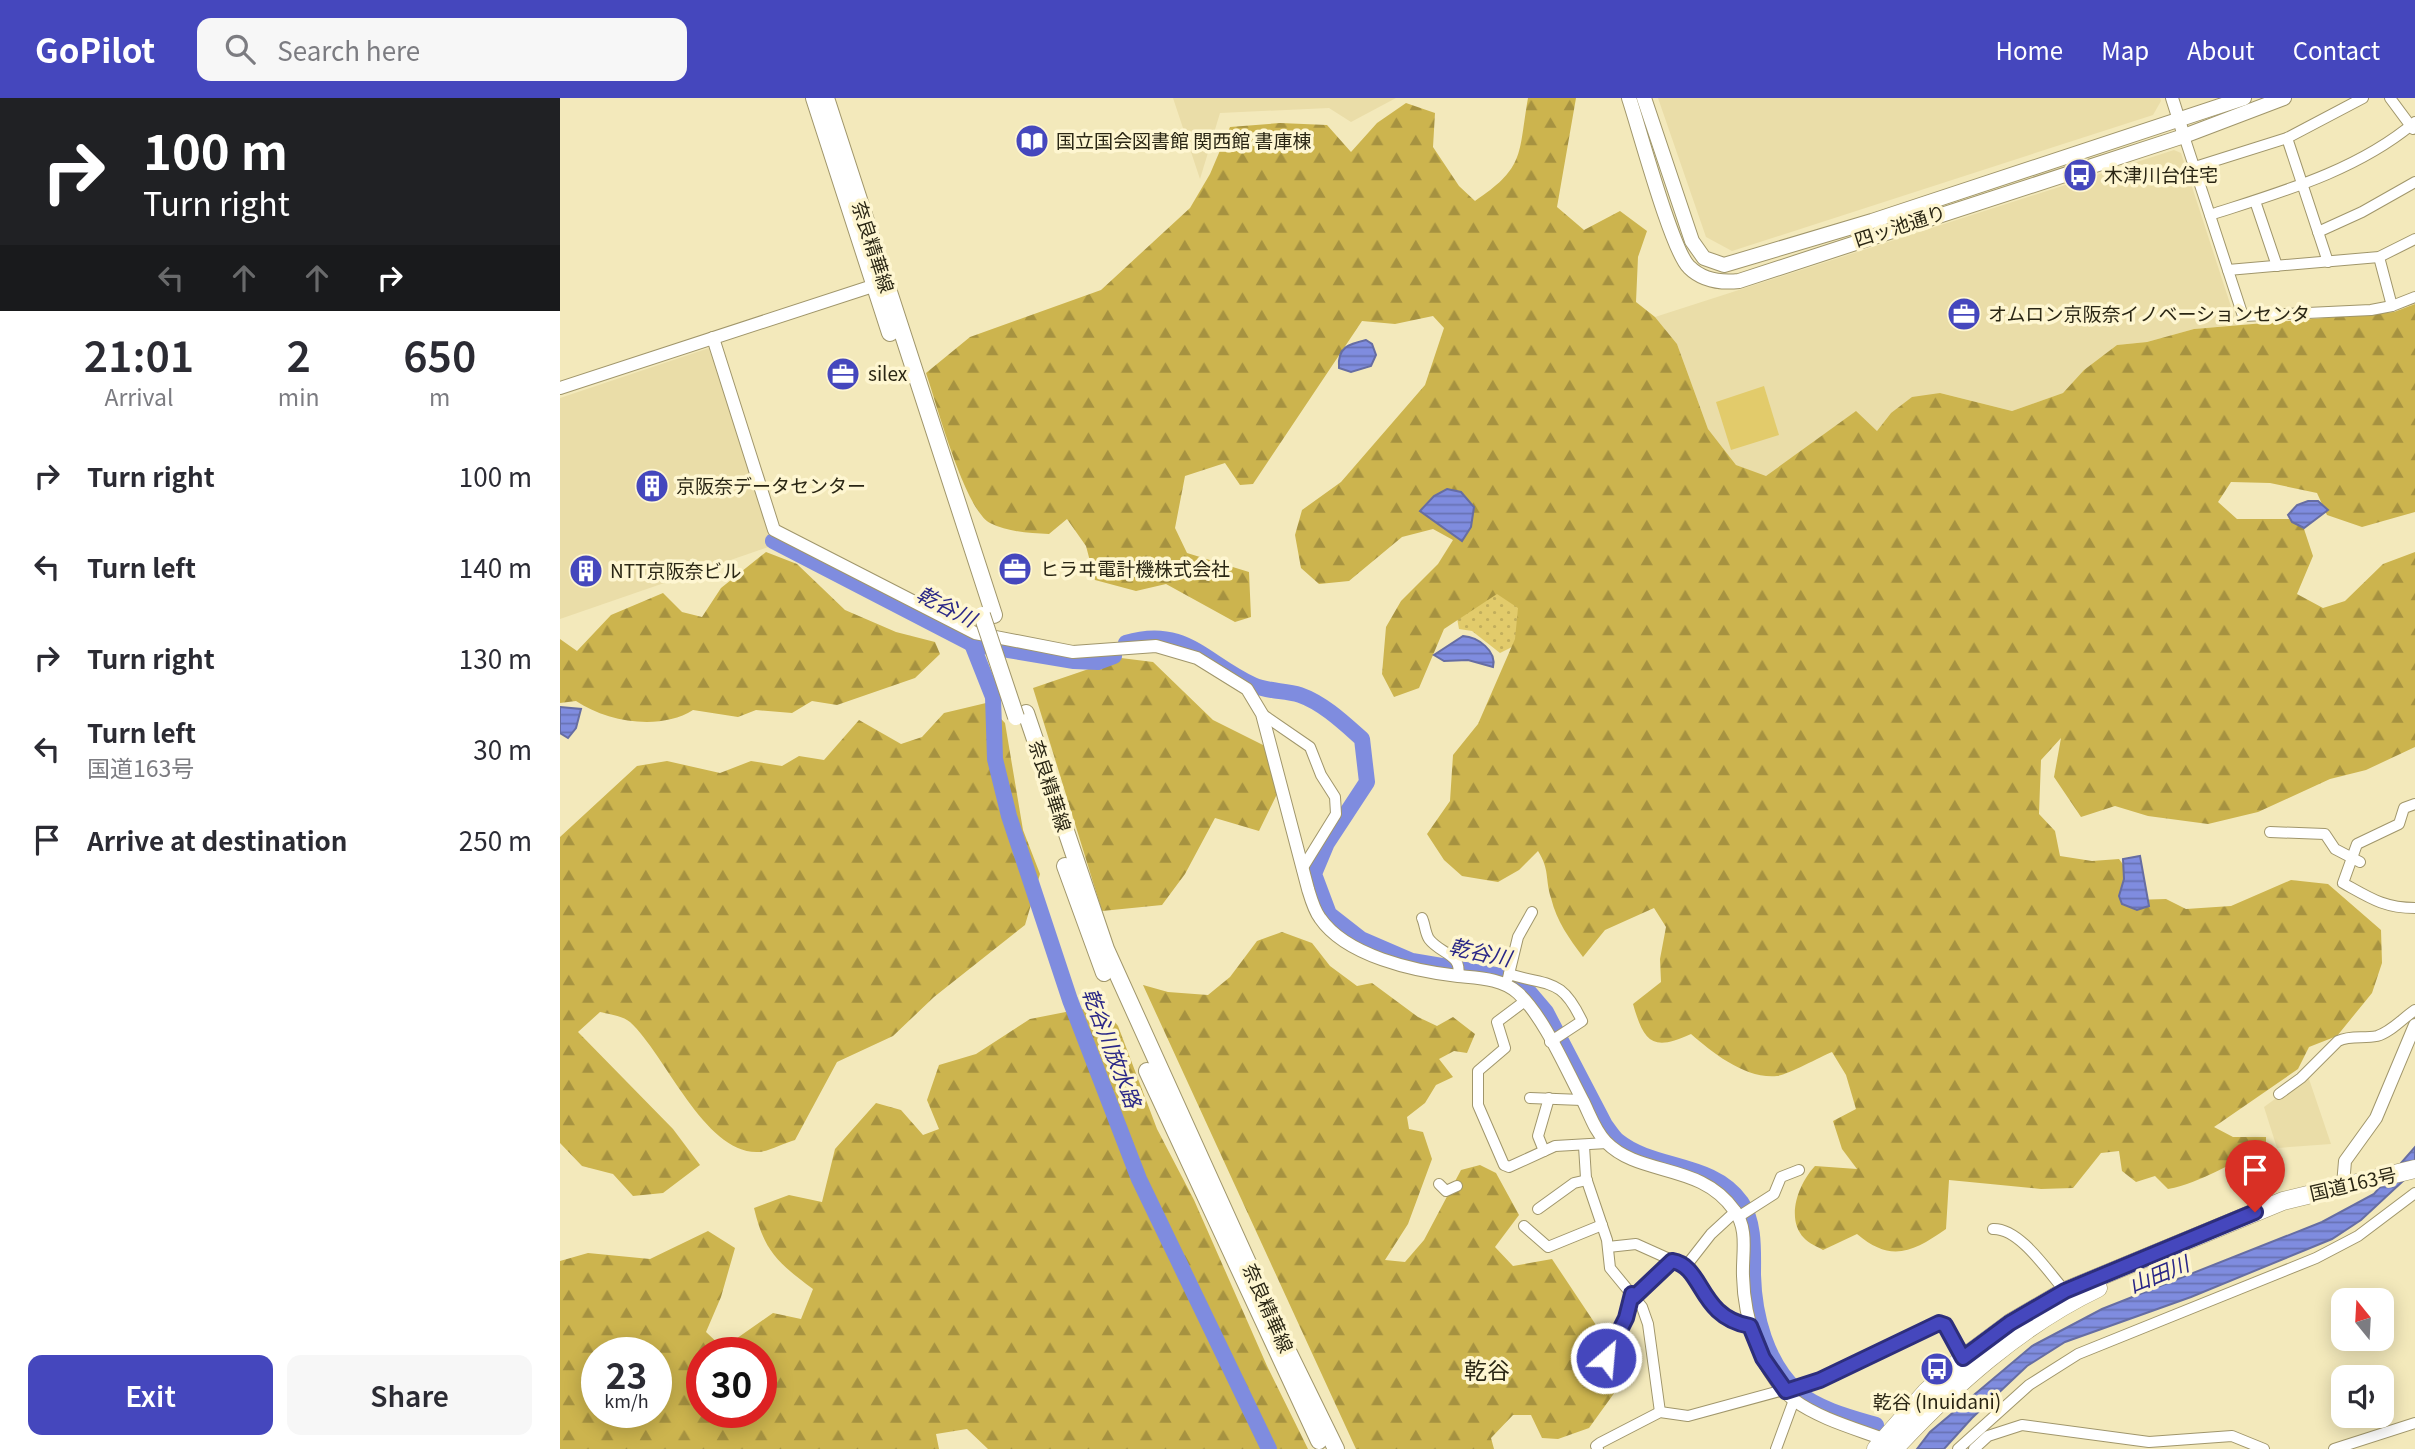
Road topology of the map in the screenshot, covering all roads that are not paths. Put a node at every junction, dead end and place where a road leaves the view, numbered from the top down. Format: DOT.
graph roads {
  1 [pos="814,98"];
  2 [pos="825,98"];
  3 [pos="1629,98"];
  4 [pos="1644,98"];
  5 [pos="2172,98"];
  6 [pos="2244,98"];
  7 [pos="2284,98"];
  8 [pos="2363,98"];
  9 [pos="2390,98"];
  10 [pos="2179,120"];
  11 [pos="2414,126"];
  12 [pos="2184,136"];
  13 [pos="2287,138"];
  14 [pos="2195,167"];
  15 [pos="2415,182"];
  16 [pos="2302,185"];
  17 [pos="2255,201"];
  18 [pos="2210,215"];
  19 [pos="2318,232"];
  20 [pos="2415,239"];
  21 [pos="2379,257"];
  22 [pos="2328,262"];
  23 [pos="2277,267"];
  24 [pos="2228,270"];
  25 [pos="880,284"];
  26 [pos="2415,297"];
  27 [pos="2392,306"];
  28 [pos="712,338"];
  29 [pos="560,388"];
  30 [pos="1262,714"];
  31 [pos="1021,715"];
  32 [pos="2415,804"];
  33 [pos="2270,832"];
  34 [pos="2356,860"];
  35 [pos="1302,869"];
  36 [pos="2415,908"];
  37 [pos="1532,912"];
  38 [pos="1422,918"];
  39 [pos="1459,972"];
  40 [pos="1507,980"];
  41 [pos="1525,1001"];
  42 [pos="2415,1010"];
  43 [pos="2415,1025"];
  44 [pos="1555,1039"];
  45 [pos="2278,1094"];
  46 [pos="1530,1098"];
  47 [pos="1549,1098"];
  48 [pos="1582,1100"];
  49 [pos="1607,1143"];
  50 [pos="1584,1146"];
  51 [pos="1544,1151"];
  52 [pos="2415,1169"];
  53 [pos="1799,1170"];
  54 [pos="1587,1181"];
  55 [pos="2352,1183"];
  56 [pos="1439,1184"];
  57 [pos="1457,1186"];
  58 [pos="2415,1193"];
  59 [pos="1538,1209"];
  60 [pos="1742,1214"];
  61 [pos="1602,1225"];
  62 [pos="1524,1226"];
  63 [pos="1993,1229"];
  64 [pos="2213,1230"];
  65 [pos="1608,1247"];
  66 [pos="1672,1261"];
  67 [pos="1686,1266"];
  68 [pos="2065,1291"];
  69 [pos="1633,1296"];
  70 [pos="1750,1326"];
  71 [pos="1963,1358"];
  72 [pos="1606,1364"];
  73 [pos="1790,1395"];
  74 [pos="1660,1412"];
  75 [pos="2415,1423"];
  76 [pos="1892,1446"];
  77 [pos="2150,1446"];
  78 [pos="1323,1449"];
  79 [pos="1336,1449"];
  80 [pos="1598,1449"];
  81 [pos="1776,1449"];
  82 [pos="1958,1449"];
  83 [pos="1974,1449"];
  84 [pos="2264,1449"];
  85 [pos="2334,1449"];
  1 -- 25 [label="main road, 奈良精華線"];
  2 -- 25 [label="main road, 奈良精華線"];
  3 -- 12 [label="main road, 四ッ池通り"];
  4 -- 10 [label="main road, 四ッ池通り"];
  5 -- 10 [label="street"];
  6 -- 10 [label="main road, 四ッ池通り"];
  7 -- 12 [label="main road, 四ッ池通り"];
  8 -- 13 [label="street"];
  9 -- 11 [label="street"];
  10 -- 12 [label="street"];
  11 -- 16 [label="street"];
  12 -- 14 [label="street"];
  13 -- 14 [label="street"];
  13 -- 16 [label="street"];
  14 -- 18 [label="street"];
  15 -- 19 [label="street"];
  16 -- 17 [label="street"];
  16 -- 19 [label="street"];
  17 -- 18 [label="street"];
  17 -- 23 [label="street"];
  18 -- 24 [label="street"];
  19 -- 22 [label="street"];
  20 -- 21 [label="street"];
  21 -- 22 [label="street"];
  21 -- 27 [label="street"];
  22 -- 23 [label="street"];
  23 -- 24 [label="street"];
  24 -- 27 [label="street"];
  25 -- 28 [label="street"];
  25 -- 31 [label="main road, 奈良精華線"];
  26 -- 27 [label="street"];
  28 -- 29 [label="street"];
  28 -- 30 [label="street"];
  30 -- 35 [label="street"];
  30 -- 35 [label="street"];
  31 -- 78 [label="main road, 奈良精華線"];
  31 -- 79 [label="main road, 奈良精華線"];
  32 -- 34 [label="street"];
  33 -- 34 [label="street"];
  34 -- 36 [label="street"];
  35 -- 39 [label="street"];
  37 -- 40 [label="street"];
  38 -- 39 [label="street"];
  39 -- 40 [label="street"];
  40 -- 41 [label="street"];
  40 -- 44 [label="street"];
  41 -- 44 [label="street"];
  41 -- 51 [label="street"];
  42 -- 45 [label="street"];
  43 -- 55 [label="street"];
  44 -- 48 [label="street"];
  46 -- 47 [label="street"];
  47 -- 48 [label="street"];
  47 -- 51 [label="street"];
  48 -- 49 [label="street"];
  49 -- 50 [label="street"];
  49 -- 60 [label="street"];
  50 -- 51 [label="street"];
  50 -- 54 [label="street"];
  52 -- 55 [label="highway, 国道163号"];
  53 -- 60 [label="street"];
  54 -- 59 [label="street"];
  54 -- 61 [label="street"];
  55 -- 64 [label="highway, 国道163号"];
  56 -- 57 [label="street"];
  58 -- 82 [label="street"];
  60 -- 67 [label="street"];
  60 -- 70 [label="street"];
  61 -- 62 [label="street"];
  61 -- 65 [label="street"];
  63 -- 68 [label="street"];
  64 -- 68 [label="highway, 国道163号"];
  64 -- 76 [label="highway, 国道163号"];
  65 -- 66 [label="street"];
  65 -- 69 [label="street"];
  66 -- 67 [label="street"];
  66 -- 69 [label="street"];
  67 -- 70 [label="street"];
  68 -- 71 [label="highway, 国道163号"];
  69 -- 72 [label="street"];
  69 -- 74 [label="street"];
  70 -- 73 [label="street"];
  71 -- 73 [label="street"];
  71 -- 76 [label="highway, 国道163号"];
  73 -- 74 [label="street"];
  73 -- 76 [label="street"];
  73 -- 81 [label="street"];
  74 -- 80 [label="street"];
  75 -- 85 [label="street"];
  77 -- 83 [label="street"];
  77 -- 84 [label="street"];
}
